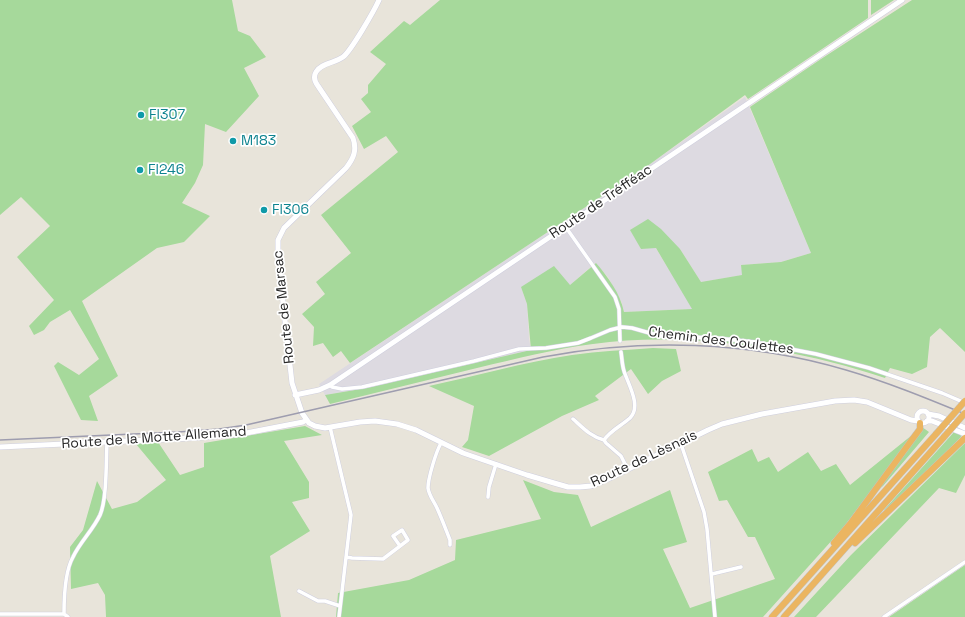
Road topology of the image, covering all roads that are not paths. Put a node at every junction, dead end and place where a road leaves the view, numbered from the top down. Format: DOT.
graph roads {
  1 [pos="379,0"];
  2 [pos="902,0"];
  3 [pos="565,226"];
  4 [pos="620,328"];
  5 [pos="620,341"];
  6 [pos="621,352"];
  7 [pos="330,385"];
  8 [pos="295,395"];
  9 [pos="965,402"];
  10 [pos="965,413"];
  11 [pos="897,414"];
  12 [pos="917,414"];
  13 [pos="928,414"];
  14 [pos="573,419"];
  15 [pos="306,420"];
  16 [pos="927,421"];
  17 [pos="919,422"];
  18 [pos="330,427"];
  19 [pos="965,428"];
  20 [pos="965,434"];
  21 [pos="965,438"];
  22 [pos="604,440"];
  23 [pos="107,443"];
  24 [pos="441,443"];
  25 [pos="681,444"];
  26 [pos="0,447"];
  27 [pos="496,464"];
  28 [pos="628,470"];
  29 [pos="488,497"];
  30 [pos="450,545"];
  31 [pos="400,546"];
  32 [pos="844,551"];
  33 [pos="346,557"];
  34 [pos="965,562"];
  35 [pos="741,567"];
  36 [pos="816,569"];
  37 [pos="712,574"];
  38 [pos="299,591"];
  39 [pos="340,606"];
  40 [pos="0,614"];
  41 [pos="64,614"];
  42 [pos="68,617"];
  43 [pos="339,617"];
  44 [pos="715,617"];
  45 [pos="772,617"];
  46 [pos="784,617"];
  47 [pos="884,617"];
  1 -- 8 [label="street, Route de Marsac"];
  2 -- 3 [label="street, Route de Tréfféac"];
  3 -- 4 [label="street"];
  3 -- 7 [label="street, Route de Tréfféac"];
  4 -- 5 [label="street"];
  4 -- 7 [label="street, Chemin des Coulettes"];
  4 -- 9 [label="street, Chemin des Coulettes"];
  6 -- 22 [label="street"];
  7 -- 8 [label="street, Route de Tréfféac"];
  8 -- 15 [label="street"];
  9 -- 36 [label="highway, bridge"];
  10 -- 32 [label="highway, bridge"];
  11 -- 12 [label="street, Route de Lèsnais"];
  11 -- 17 [label="street, Route de Lèsnais"];
  11 -- 25 [label="street, Route de Lèsnais"];
  12 -- 13 [label="street"];
  12 -- 17 [label="street"];
  13 -- 16 [label="street"];
  13 -- 19 [label="street"];
  14 -- 22 [label="street"];
  15 -- 18 [label="street, Route de Lèsnais"];
  15 -- 23 [label="street, Route de la Motte Allemand"];
  16 -- 17 [label="street"];
  16 -- 20 [label="street"];
  17 -- 36 [label="highway"];
  18 -- 24 [label="street, Route de Lèsnais"];
  18 -- 33 [label="street"];
  21 -- 32 [label="highway"];
  22 -- 28 [label="street"];
  23 -- 26 [label="street, Route de la Motte Allemand"];
  23 -- 41 [label="street"];
  24 -- 27 [label="street, Route de Lèsnais"];
  24 -- 30 [label="street"];
  25 -- 28 [label="street, Route de Lèsnais"];
  25 -- 37 [label="street"];
  27 -- 28 [label="street, Route de Lèsnais"];
  27 -- 29 [label="street"];
  31 -- 31 [label="street"];
  31 -- 33 [label="street"];
  32 -- 46 [label="highway"];
  33 -- 39 [label="street"];
  34 -- 47 [label="street"];
  35 -- 37 [label="street"];
  36 -- 45 [label="highway"];
  37 -- 44 [label="street"];
  38 -- 39 [label="street"];
  39 -- 43 [label="street"];
  40 -- 41 [label="street"];
  41 -- 42 [label="street"];
}
